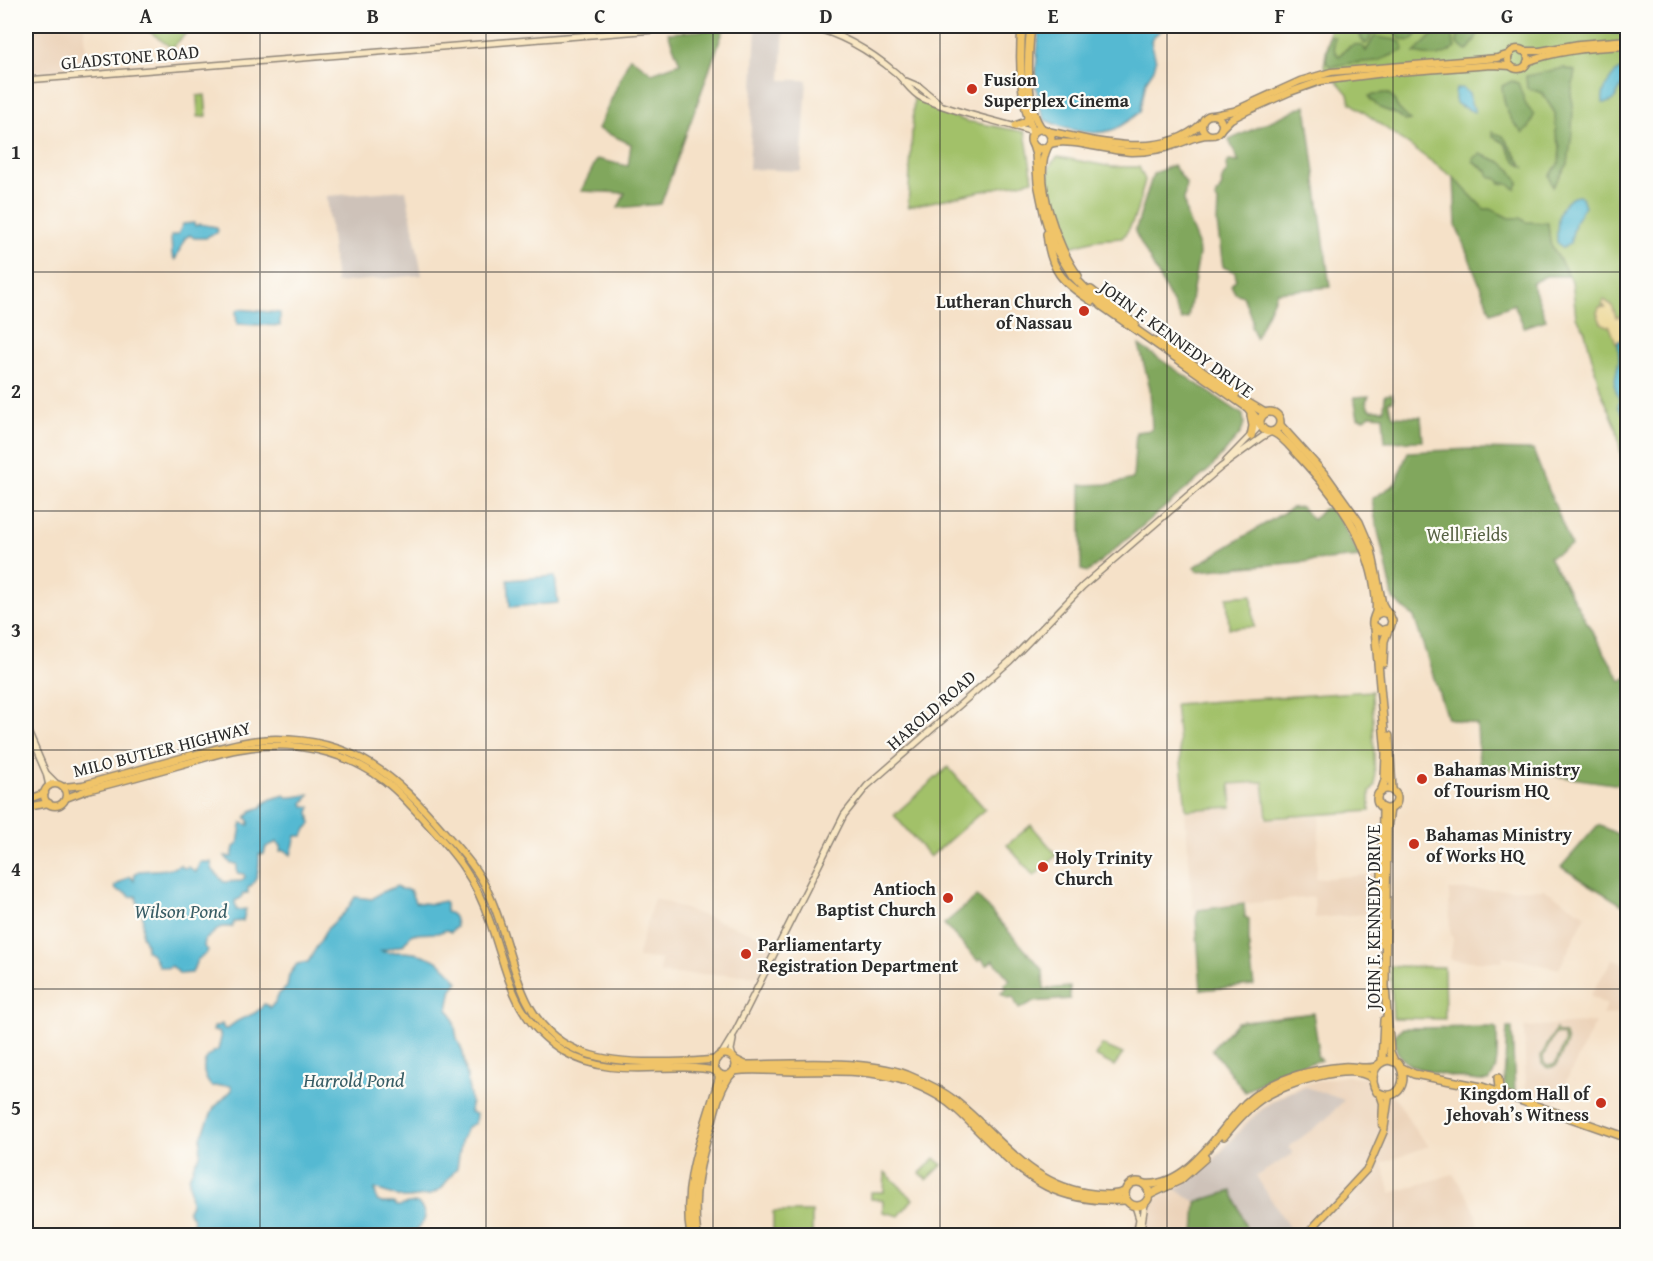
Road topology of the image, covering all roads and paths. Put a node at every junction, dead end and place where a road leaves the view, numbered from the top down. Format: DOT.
graph roads {
  1 [pos="704,26"];
  2 [pos="808,26"];
  3 [pos="1022,26"];
  4 [pos="1031,26"];
  5 [pos="1628,40"];
  6 [pos="1628,46"];
  7 [pos="1522,51"];
  8 [pos="1510,54"];
  9 [pos="1527,62"];
  10 [pos="1511,66"];
  11 [pos="26,80"];
  12 [pos="904,80"];
  13 [pos="916,86"];
  14 [pos="913,92"];
  15 [pos="928,93"];
  16 [pos="922,98"];
  17 [pos="939,103"];
  18 [pos="1214,115"];
  19 [pos="1028,118"];
  20 [pos="1202,123"];
  21 [pos="1018,128"];
  22 [pos="1221,129"];
  23 [pos="1045,130"];
  24 [pos="1209,135"];
  25 [pos="1032,137"];
  26 [pos="1048,146"];
  27 [pos="1248,408"];
  28 [pos="1265,413"];
  29 [pos="1259,423"];
  30 [pos="1280,425"];
  31 [pos="1272,432"];
  32 [pos="1251,436"];
  33 [pos="1221,467"];
  34 [pos="1387,613"];
  35 [pos="1375,615"];
  36 [pos="1376,628"];
  37 [pos="1388,630"];
  38 [pos="26,727"];
  39 [pos="46,773"];
  40 [pos="60,786"];
  41 [pos="47,790"];
  42 [pos="1392,790"];
  43 [pos="1381,792"];
  44 [pos="66,798"];
  45 [pos="26,800"];
  46 [pos="49,803"];
  47 [pos="26,807"];
  48 [pos="1386,808"];
  49 [pos="735,1032"];
  50 [pos="1384,1043"];
  51 [pos="719,1057"];
  52 [pos="734,1059"];
  53 [pos="1382,1061"];
  54 [pos="1394,1061"];
  55 [pos="1342,1067"];
  56 [pos="1376,1067"];
  57 [pos="1401,1068"];
  58 [pos="718,1072"];
  59 [pos="733,1073"];
  60 [pos="1425,1076"];
  61 [pos="1373,1079"];
  62 [pos="1402,1080"];
  63 [pos="1479,1086"];
  64 [pos="1380,1094"];
  65 [pos="1504,1095"];
  66 [pos="1389,1096"];
  67 [pos="1628,1138"];
  68 [pos="1380,1143"];
  69 [pos="1144,1184"];
  70 [pos="1149,1195"];
  71 [pos="1125,1196"];
  72 [pos="1145,1204"];
  73 [pos="1135,1206"];
  74 [pos="691,1236"];
  75 [pos="697,1236"];
  76 [pos="1138,1236"];
  77 [pos="1305,1236"];
  1 -- 11 [label="main road, GLADSTONE ROAD"];
  2 -- 12 [label="main road"];
  3 -- 19 [label="highway, JOHN F. KENNEDY DRIVE"];
  4 -- 23 [label="highway, JOHN F. KENNEDY DRIVE"];
  5 -- 7 [label="main road"];
  6 -- 9 [label="main road"];
  7 -- 8 [label="main road"];
  7 -- 9 [label="main road"];
  8 -- 10 [label="main road"];
  8 -- 18 [label="main road"];
  9 -- 10 [label="main road"];
  10 -- 22 [label="main road"];
  12 -- 13 [label="main road"];
  12 -- 14 [label="main road"];
  13 -- 14 [label="main road"];
  13 -- 15 [label="main road"];
  14 -- 16 [label="main road"];
  15 -- 16 [label="main road"];
  15 -- 17 [label="main road"];
  16 -- 17 [label="main road"];
  17 -- 21 [label="main road"];
  18 -- 20 [label="main road"];
  18 -- 22 [label="main road"];
  19 -- 21 [label="highway"];
  19 -- 25 [label="highway, JOHN F. KENNEDY DRIVE"];
  20 -- 23 [label="main road"];
  20 -- 24 [label="main road"];
  21 -- 25 [label="main road"];
  22 -- 24 [label="main road"];
  23 -- 25 [label="highway"];
  23 -- 26 [label="highway, JOHN F. KENNEDY DRIVE"];
  24 -- 26 [label="main road"];
  25 -- 26 [label="highway"];
  25 -- 27 [label="highway, JOHN F. KENNEDY DRIVE"];
  26 -- 28 [label="highway, JOHN F. KENNEDY DRIVE"];
  27 -- 29 [label="highway, JOHN F. KENNEDY DRIVE"];
  27 -- 32 [label="highway"];
  28 -- 29 [label="highway, JOHN F. KENNEDY DRIVE"];
  28 -- 30 [label="highway, JOHN F. KENNEDY DRIVE"];
  29 -- 31 [label="highway, JOHN F. KENNEDY DRIVE"];
  29 -- 32 [label="main road, HAROLD ROAD"];
  30 -- 31 [label="highway"];
  30 -- 34 [label="highway, JOHN F. KENNEDY DRIVE"];
  31 -- 33 [label="main road, HAROLD ROAD"];
  31 -- 35 [label="highway, JOHN F. KENNEDY DRIVE"];
  32 -- 33 [label="main road, HAROLD ROAD"];
  33 -- 49 [label="main road, HAROLD ROAD"];
  34 -- 35 [label="highway"];
  34 -- 37 [label="highway, JOHN F. KENNEDY DRIVE"];
  35 -- 36 [label="highway, JOHN F. KENNEDY DRIVE"];
  36 -- 37 [label="highway"];
  36 -- 43 [label="highway, JOHN F. KENNEDY DRIVE"];
  37 -- 42 [label="highway, JOHN F. KENNEDY DRIVE"];
  38 -- 39 [label="main road"];
  39 -- 40 [label="main road"];
  39 -- 41 [label="main road"];
  40 -- 41 [label="main road"];
  40 -- 44 [label="main road"];
  40 -- 51 [label="main road, MILO BUTLER HIGHWAY"];
  41 -- 45 [label="main road"];
  41 -- 46 [label="main road"];
  42 -- 43 [label="highway"];
  42 -- 48 [label="highway, JOHN F. KENNEDY DRIVE"];
  43 -- 48 [label="highway, JOHN F. KENNEDY DRIVE"];
  44 -- 46 [label="main road"];
  44 -- 58 [label="main road, MILO BUTLER HIGHWAY"];
  46 -- 47 [label="main road"];
  48 -- 50 [label="highway, JOHN F. KENNEDY DRIVE"];
  48 -- 54 [label="highway, JOHN F. KENNEDY DRIVE"];
  49 -- 51 [label="main road, HAROLD ROAD"];
  49 -- 52 [label="main road, HAROLD ROAD"];
  50 -- 53 [label="highway, JOHN F. KENNEDY DRIVE"];
  50 -- 55 [label="highway"];
  51 -- 52 [label="highway"];
  51 -- 58 [label="highway"];
  52 -- 59 [label="highway"];
  52 -- 71 [label="highway"];
  53 -- 54 [label="highway"];
  53 -- 56 [label="highway"];
  54 -- 57 [label="highway"];
  55 -- 56 [label="highway"];
  55 -- 69 [label="highway"];
  56 -- 61 [label="highway"];
  57 -- 60 [label="highway"];
  57 -- 62 [label="highway"];
  58 -- 59 [label="highway"];
  58 -- 74 [label="highway"];
  59 -- 71 [label="highway"];
  59 -- 75 [label="highway"];
  60 -- 62 [label="highway"];
  60 -- 63 [label="highway"];
  61 -- 64 [label="highway"];
  61 -- 70 [label="highway"];
  62 -- 66 [label="highway"];
  63 -- 65 [label="highway"];
  63 -- 65 [label="highway"];
  64 -- 66 [label="highway"];
  64 -- 68 [label="main road"];
  65 -- 67 [label="highway"];
  66 -- 68 [label="main road"];
  68 -- 77 [label="main road"];
  69 -- 70 [label="highway"];
  69 -- 71 [label="highway"];
  70 -- 72 [label="highway"];
  71 -- 73 [label="highway"];
  72 -- 73 [label="highway"];
  72 -- 76 [label="main road"];
  73 -- 76 [label="main road"];
}
